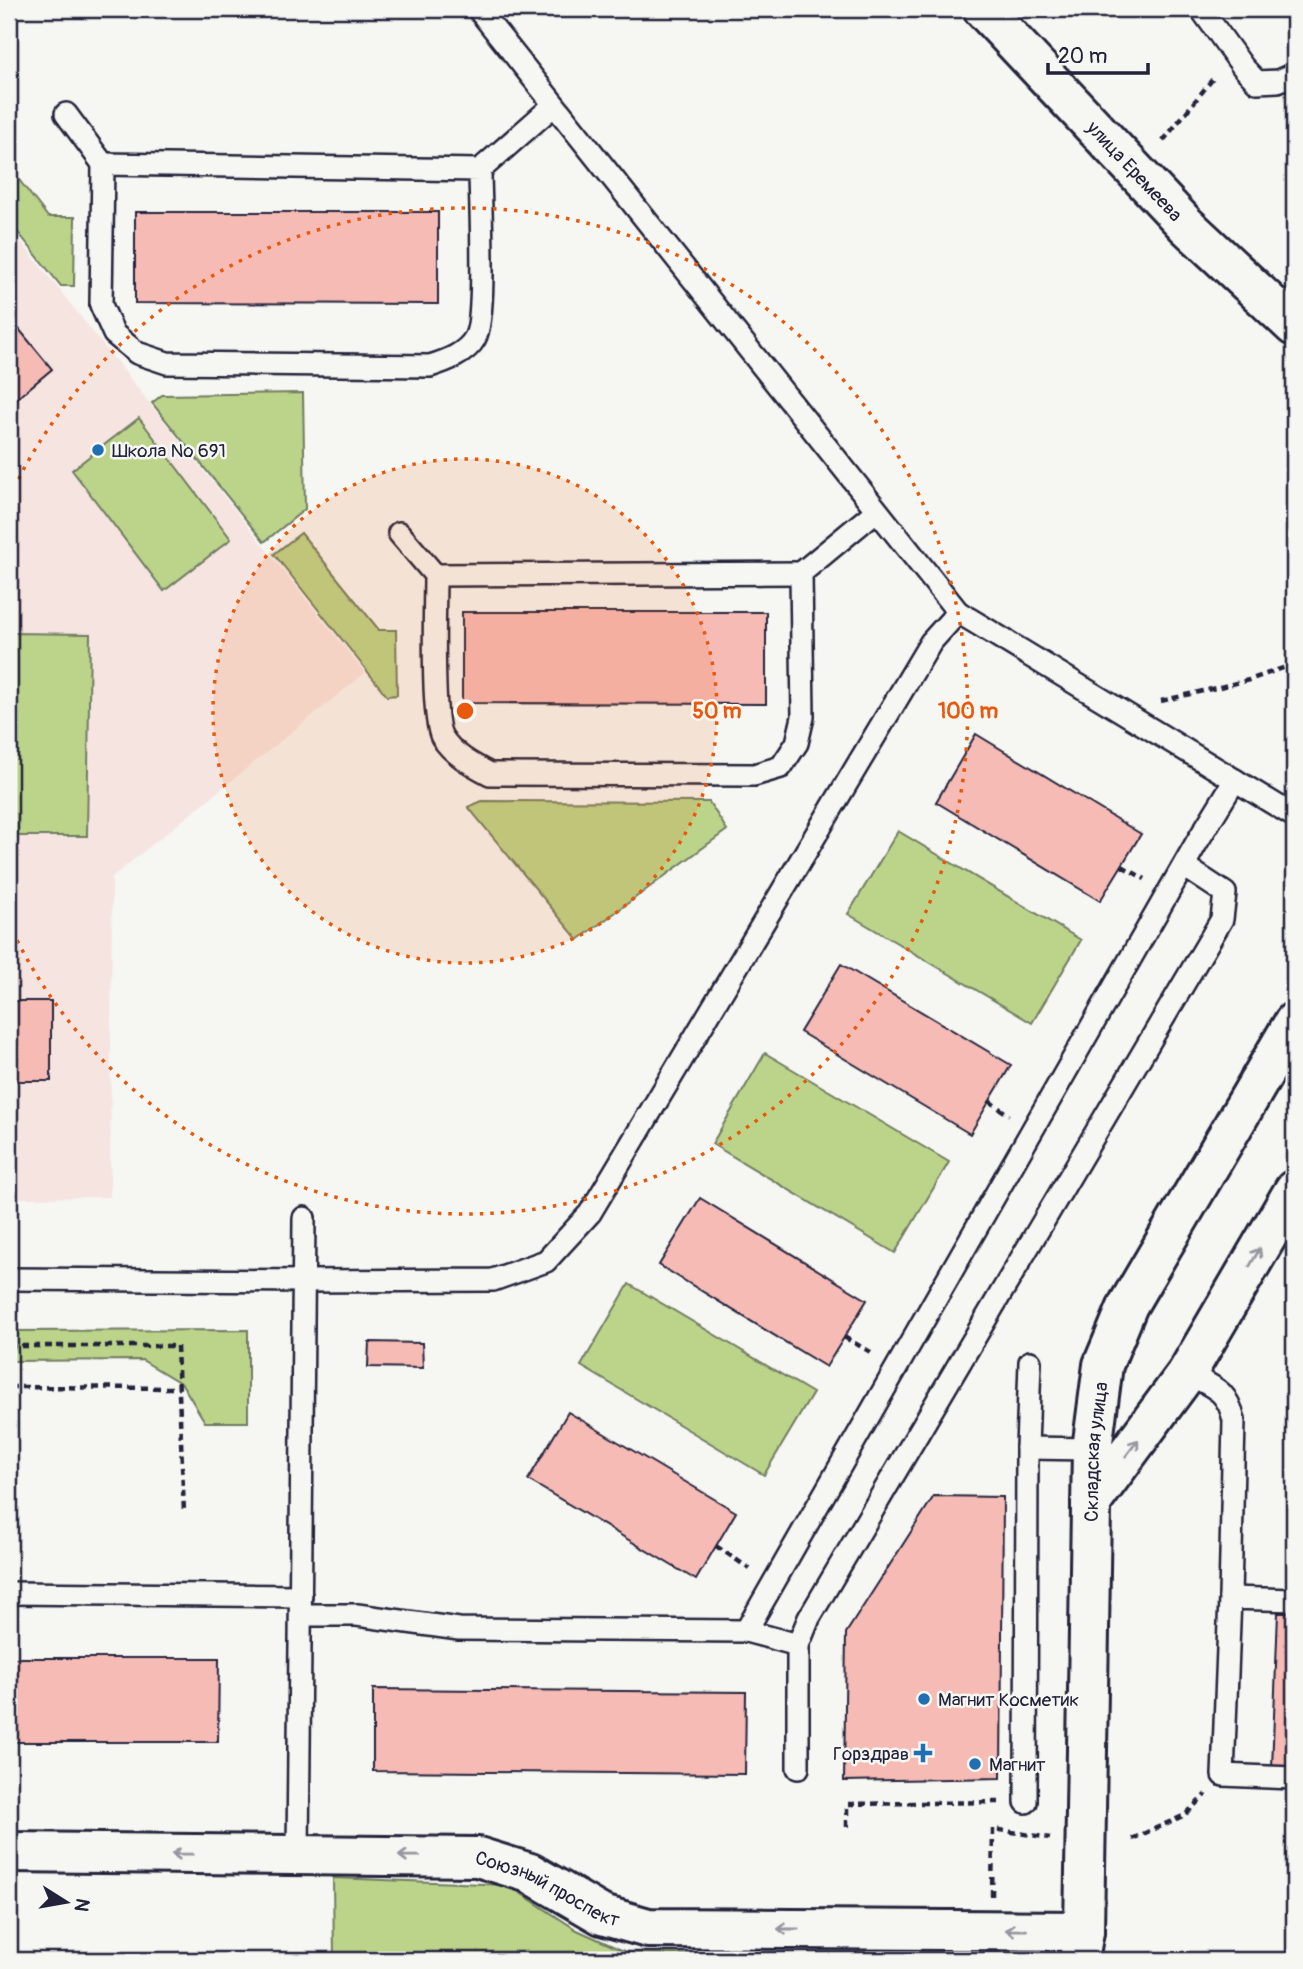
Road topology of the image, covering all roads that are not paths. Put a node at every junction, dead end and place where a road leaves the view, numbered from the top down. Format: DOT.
graph roads {
  1 [pos="478,9"];
  2 [pos="983,9"];
  3 [pos="1202,9"];
  4 [pos="1294,74"];
  5 [pos="554,105"];
  6 [pos="65,114"];
  7 [pos="103,164"];
  8 [pos="480,170"];
  9 [pos="1294,326"];
  10 [pos="876,510"];
  11 [pos="399,533"];
  12 [pos="801,573"];
  13 [pos="435,575"];
  14 [pos="958,612"];
  15 [pos="1235,780"];
  16 [pos="1294,816"];
  17 [pos="1184,866"];
  18 [pos="1294,1022"];
  19 [pos="1290,1207"];
  20 [pos="304,1218"];
  21 [pos="9,1279"];
  22 [pos="304,1281"];
  23 [pos="1030,1362"];
  24 [pos="1187,1373"];
  25 [pos="1027,1448"];
  26 [pos="1092,1449"];
  27 [pos="1091,1503"];
  28 [pos="9,1593"];
  29 [pos="1230,1598"];
  30 [pos="1294,1600"];
  31 [pos="301,1605"];
  32 [pos="746,1631"];
  33 [pos="798,1645"];
  34 [pos="798,1768"];
  35 [pos="1294,1778"];
  36 [pos="1026,1802"];
  37 [pos="9,1852"];
  38 [pos="298,1855"];
  39 [pos="1086,1950"];
  1 -- 5 [label="lane"];
  2 -- 9 [label="street, улица Еремеева"];
  3 -- 4 [label="lane"];
  5 -- 8 [label="lane"];
  5 -- 10 [label="lane"];
  6 -- 7 [label="lane"];
  7 -- 8 [label="lane"];
  7 -- 8 [label="lane"];
  10 -- 12 [label="lane"];
  10 -- 14 [label="lane"];
  11 -- 13 [label="lane"];
  12 -- 13 [label="lane"];
  12 -- 13 [label="lane"];
  14 -- 15 [label="lane"];
  14 -- 22 [label="lane"];
  15 -- 16 [label="lane"];
  15 -- 17 [label="lane"];
  17 -- 32 [label="lane"];
  17 -- 33 [label="lane"];
  18 -- 26 [label="street, Складская улица"];
  24 -- 19 [label="street, one-way"];
  20 -- 22 [label="lane"];
  21 -- 22 [label="lane"];
  22 -- 31 [label="lane"];
  23 -- 25 [label="lane"];
  27 -- 24 [label="street, one-way"];
  24 -- 29 [label="lane"];
  25 -- 26 [label="lane"];
  25 -- 36 [label="lane"];
  26 -- 27 [label="street, Складская улица"];
  27 -- 39 [label="street, Складская улица"];
  28 -- 31 [label="lane"];
  29 -- 30 [label="lane"];
  29 -- 35 [label="lane"];
  31 -- 32 [label="lane"];
  31 -- 38 [label="lane"];
  32 -- 33 [label="lane"];
  33 -- 34 [label="lane"];
  38 -- 37 [label="street, Союзный проспект, one-way"];
  39 -- 38 [label="street, Союзный проспект, one-way"];
}
